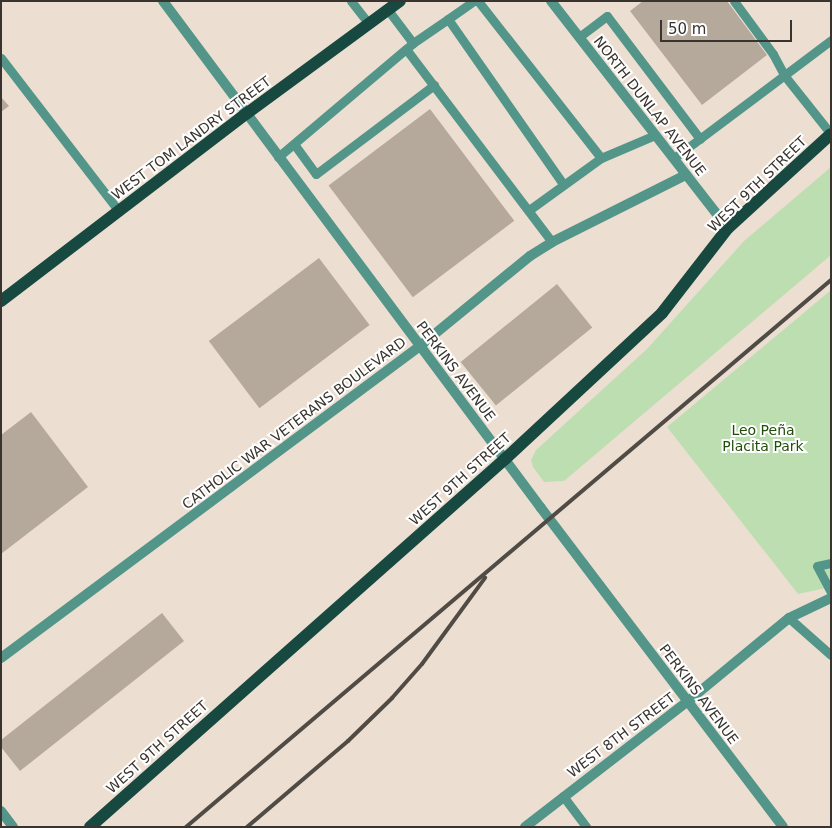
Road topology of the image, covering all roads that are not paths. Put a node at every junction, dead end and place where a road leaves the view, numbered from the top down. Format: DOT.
graph roads {
  1 [pos="163,1"];
  2 [pos="351,1"];
  3 [pos="400,1"];
  4 [pos="474,1"];
  5 [pos="478,1"];
  6 [pos="551,1"];
  7 [pos="734,1"];
  8 [pos="388,10"];
  9 [pos="448,19"];
  10 [pos="369,24"];
  11 [pos="579,37"];
  12 [pos="831,40"];
  13 [pos="410,46"];
  14 [pos="1,58"];
  15 [pos="784,75"];
  16 [pos="434,85"];
  17 [pos="246,114"];
  18 [pos="831,134"];
  19 [pos="655,135"];
  20 [pos="700,139"];
  21 [pos="294,144"];
  22 [pos="278,157"];
  23 [pos="601,158"];
  24 [pos="674,158"];
  25 [pos="686,175"];
  26 [pos="563,184"];
  27 [pos="529,210"];
  28 [pos="119,211"];
  29 [pos="728,228"];
  30 [pos="552,242"];
  31 [pos="1,301"];
  32 [pos="420,346"];
  33 [pos="505,459"];
  34 [pos="831,563"];
  35 [pos="831,592"];
  36 [pos="831,598"];
  37 [pos="789,618"];
  38 [pos="831,655"];
  39 [pos="1,658"];
  40 [pos="687,702"];
  41 [pos="562,796"];
  42 [pos="1,812"];
  43 [pos="13,827"];
  44 [pos="90,827"];
  45 [pos="525,827"];
  46 [pos="586,827"];
  47 [pos="783,827"];
  1 -- 17 [label="street, PERKINS AVENUE"];
  2 -- 10 [label="lane"];
  3 -- 8 [label="main road, WEST TOM LANDRY STREET"];
  4 -- 9 [label="lane"];
  5 -- 23 [label="lane"];
  6 -- 11 [label="street, NORTH DUNLAP AVENUE"];
  7 -- 15 [label="lane"];
  8 -- 10 [label="main road, WEST TOM LANDRY STREET"];
  8 -- 13 [label="lane"];
  9 -- 13 [label="lane"];
  9 -- 26 [label="lane"];
  10 -- 17 [label="main road, WEST TOM LANDRY STREET"];
  11 -- 19 [label="street, NORTH DUNLAP AVENUE"];
  11 -- 20 [label="lane"];
  12 -- 15 [label="lane"];
  13 -- 16 [label="lane"];
  13 -- 21 [label="lane"];
  14 -- 28 [label="lane"];
  15 -- 18 [label="lane"];
  15 -- 20 [label="lane"];
  16 -- 21 [label="lane"];
  16 -- 27 [label="lane"];
  17 -- 22 [label="street, PERKINS AVENUE"];
  17 -- 28 [label="main road, WEST TOM LANDRY STREET"];
  18 -- 29 [label="main road, WEST 9TH STREET"];
  19 -- 23 [label="lane"];
  19 -- 24 [label="street, NORTH DUNLAP AVENUE"];
  20 -- 24 [label="lane"];
  21 -- 22 [label="lane"];
  22 -- 32 [label="street, PERKINS AVENUE"];
  23 -- 26 [label="lane"];
  24 -- 25 [label="street, NORTH DUNLAP AVENUE"];
  25 -- 29 [label="street, NORTH DUNLAP AVENUE"];
  25 -- 30 [label="street, CATHOLIC WAR VETERANS BOULEVARD"];
  26 -- 27 [label="lane"];
  27 -- 30 [label="lane"];
  28 -- 31 [label="main road, WEST TOM LANDRY STREET"];
  29 -- 33 [label="main road, WEST 9TH STREET"];
  30 -- 32 [label="street, CATHOLIC WAR VETERANS BOULEVARD"];
  32 -- 33 [label="street, PERKINS AVENUE"];
  32 -- 39 [label="street, CATHOLIC WAR VETERANS BOULEVARD"];
  33 -- 40 [label="street, PERKINS AVENUE"];
  33 -- 44 [label="main road, WEST 9TH STREET"];
  34 -- 35 [label="lane"];
  36 -- 37 [label="street, WEST 8TH STREET"];
  37 -- 38 [label="lane"];
  37 -- 40 [label="street, WEST 8TH STREET"];
  40 -- 41 [label="street, WEST 8TH STREET"];
  40 -- 47 [label="street, PERKINS AVENUE"];
  41 -- 45 [label="street, WEST 8TH STREET"];
  41 -- 46 [label="lane"];
  42 -- 43 [label="street"];
}
